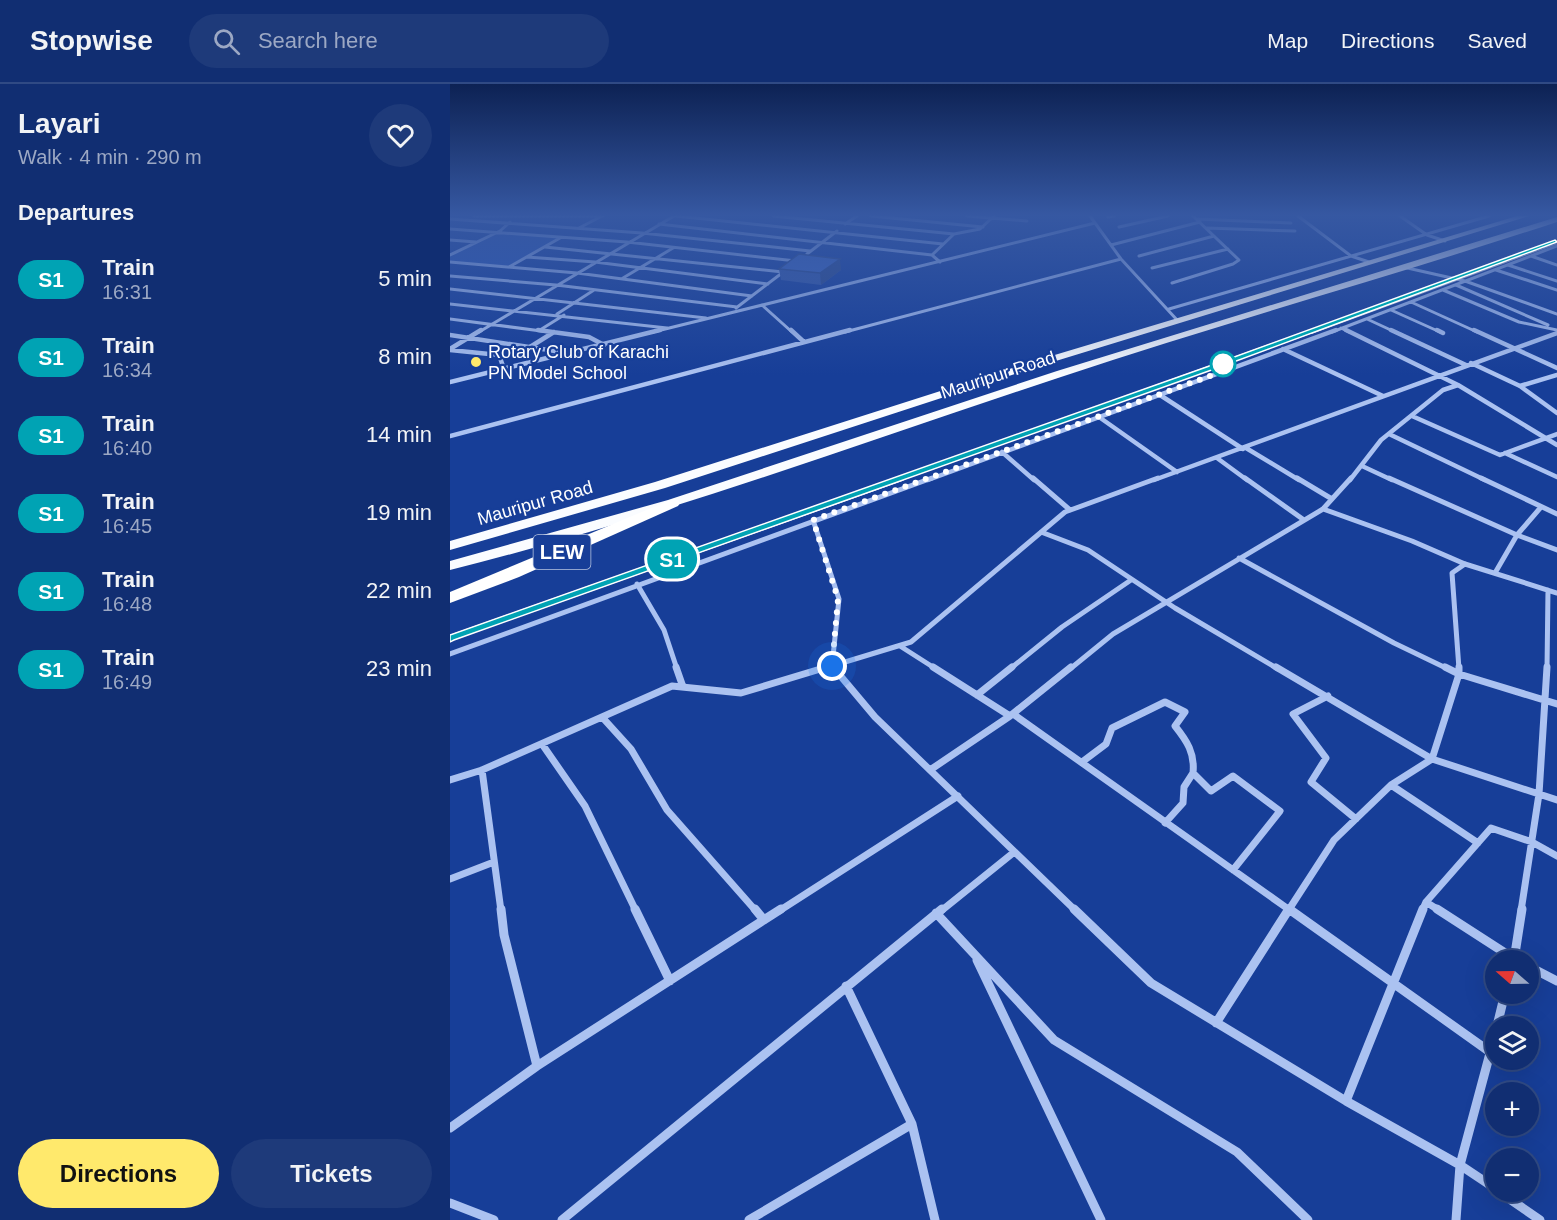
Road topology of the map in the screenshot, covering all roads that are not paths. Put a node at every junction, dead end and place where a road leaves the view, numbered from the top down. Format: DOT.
graph roads {
  1 [pos="531,269"];
  2 [pos="584,269"];
  3 [pos="639,269"];
  4 [pos="649,269"];
  5 [pos="758,269"];
  6 [pos="787,269"];
  7 [pos="911,269"];
  8 [pos="1087,269"];
  9 [pos="1131,269"];
  10 [pos="1216,269"];
  11 [pos="1306,269"];
  12 [pos="1346,269"];
  13 [pos="1396,269"];
  14 [pos="1411,269"];
  15 [pos="1520,269"];
  16 [pos="1495,270"];
  17 [pos="783,272"];
  18 [pos="577,273"];
  19 [pos="450,276"];
  20 [pos="623,279"];
  21 [pos="1465,281"];
  22 [pos="1557,281"];
  23 [pos="1172,283"];
  24 [pos="768,284"];
  25 [pos="556,285"];
  26 [pos="1455,285"];
  27 [pos="450,289"];
  28 [pos="594,290"];
  29 [pos="1442,290"];
  30 [pos="1557,290"];
  31 [pos="752,296"];
  32 [pos="536,298"];
  33 [pos="575,302"];
  34 [pos="1411,302"];
  35 [pos="450,304"];
  36 [pos="762,305"];
  37 [pos="737,307"];
  38 [pos="1169,309"];
  39 [pos="516,310"];
  40 [pos="1391,310"];
  41 [pos="556,314"];
  42 [pos="728,314"];
  43 [pos="1557,314"];
  44 [pos="564,315"];
  45 [pos="450,319"];
  46 [pos="709,319"];
  47 [pos="1367,319"];
  48 [pos="1178,321"];
  49 [pos="494,324"];
  50 [pos="1341,328"];
  51 [pos="670,329"];
  52 [pos="540,330"];
  53 [pos="1557,330"];
  54 [pos="554,332"];
  55 [pos="1443,333"];
  56 [pos="450,336"];
  57 [pos="471,338"];
  58 [pos="804,342"];
  59 [pos="605,345"];
  60 [pos="530,347"];
  61 [pos="1511,348"];
  62 [pos="1283,349"];
  63 [pos="450,350"];
  64 [pos="571,353"];
  65 [pos="1468,364"];
  66 [pos="1557,368"];
  67 [pos="504,369"];
  68 [pos="1557,375"];
  69 [pos="1438,376"];
  70 [pos="450,382"];
  71 [pos="1458,385"];
  72 [pos="1520,386"];
  73 [pos="1160,394"];
  74 [pos="1383,396"];
  75 [pos="1557,413"];
  76 [pos="1412,416"];
  77 [pos="1099,417"];
  78 [pos="1389,434"];
  79 [pos="1557,434"];
  80 [pos="450,436"];
  81 [pos="1544,439"];
  82 [pos="1557,446"];
  83 [pos="1244,448"];
  84 [pos="1002,452"];
  85 [pos="1505,453"];
  86 [pos="1217,458"];
  87 [pos="1362,466"];
  88 [pos="1177,472"];
  89 [pos="1557,477"];
  90 [pos="1332,499"];
  91 [pos="672,503"];
  92 [pos="1541,507"];
  93 [pos="1323,509"];
  94 [pos="1070,510"];
  95 [pos="1557,514"];
  96 [pos="813,520"];
  97 [pos="1304,520"];
  98 [pos="1041,532"];
  99 [pos="1517,535"];
  100 [pos="450,546"];
  101 [pos="1557,550"];
  102 [pos="1239,558"];
  103 [pos="1465,564"];
  104 [pos="450,566"];
  105 [pos="1495,573"];
  106 [pos="1131,580"];
  107 [pos="637,584"];
  108 [pos="1548,590"];
  109 [pos="1557,593"];
  110 [pos="450,598"];
  111 [pos="1166,602"];
  112 [pos="900,646"];
  113 [pos="450,654"];
  114 [pos="832,666"];
  115 [pos="1460,674"];
  116 [pos="683,687"];
  117 [pos="977,695"];
  118 [pos="1328,696"];
  119 [pos="1546,701"];
  120 [pos="1557,704"];
  121 [pos="1012,715"];
  122 [pos="602,717"];
  123 [pos="542,744"];
  124 [pos="1432,759"];
  125 [pos="1082,762"];
  126 [pos="482,770"];
  127 [pos="930,770"];
  128 [pos="1193,773"];
  129 [pos="450,780"];
  130 [pos="1391,785"];
  131 [pos="1539,794"];
  132 [pos="958,796"];
  133 [pos="1557,800"];
  134 [pos="1356,819"];
  135 [pos="1165,823"];
  136 [pos="1532,842"];
  137 [pos="1478,843"];
  138 [pos="1013,853"];
  139 [pos="1557,856"];
  140 [pos="494,862"];
  141 [pos="1233,870"];
  142 [pos="450,879"];
  143 [pos="1426,902"];
  144 [pos="1289,909"];
  145 [pos="936,914"];
  146 [pos="764,920"];
  147 [pos="1500,950"];
  148 [pos="1516,950"];
  149 [pos="974,954"];
  150 [pos="1539,972"];
  151 [pos="670,981"];
  152 [pos="1557,981"];
  153 [pos="1393,983"];
  154 [pos="846,986"];
  155 [pos="1216,1023"];
  156 [pos="1485,1048"];
  157 [pos="537,1066"];
  158 [pos="1485,1070"];
  159 [pos="1346,1101"];
  160 [pos="912,1124"];
  161 [pos="450,1128"];
  162 [pos="1460,1165"];
  163 [pos="1485,1182"];
  164 [pos="1514,1202"];
  165 [pos="450,1203"];
  166 [pos="494,1220"];
  167 [pos="562,1220"];
  168 [pos="749,1220"];
  169 [pos="935,1220"];
  170 [pos="1101,1220"];
  171 [pos="1308,1220"];
  172 [pos="1456,1220"];
  173 [pos="1540,1220"];
  1 -- 18 [label="street"];
  2 -- 18 [label="street"];
  3 -- 20 [label="street"];
  4 -- 24 [label="street"];
  5 -- 17 [label="street"];
  6 -- 17 [label="street"];
  7 -- 36 [label="street"];
  8 -- 58 [label="street"];
  9 -- 38 [label="street"];
  10 -- 23 [label="street"];
  11 -- 38 [label="street"];
  12 -- 48 [label="highway, Mauripur Road"];
  13 -- 91 [label="highway, Mauripur Road"];
  14 -- 21 [label="street"];
  15 -- 22 [label="street"];
  16 -- 21 [label="street"];
  16 -- 30 [label="street"];
  17 -- 24 [label="street"];
  18 -- 20 [label="street"];
  18 -- 25 [label="street"];
  19 -- 25 [label="street"];
  20 -- 31 [label="street"];
  21 -- 26 [label="street"];
  21 -- 43 [label="street"];
  24 -- 31 [label="street"];
  25 -- 28 [label="street"];
  25 -- 32 [label="street"];
  26 -- 29 [label="street"];
  26 -- 53 [label="street"];
  27 -- 32 [label="street"];
  28 -- 33 [label="street"];
  28 -- 37 [label="street"];
  29 -- 34 [label="street"];
  29 -- 53 [label="street"];
  31 -- 37 [label="street"];
  32 -- 33 [label="street"];
  32 -- 39 [label="street"];
  33 -- 41 [label="street"];
  33 -- 46 [label="street"];
  34 -- 40 [label="street"];
  34 -- 61 [label="street"];
  35 -- 39 [label="street"];
  36 -- 42 [label="street"];
  36 -- 58 [label="street"];
  37 -- 42 [label="street"];
  38 -- 48 [label="street"];
  39 -- 41 [label="street"];
  39 -- 49 [label="street"];
  40 -- 47 [label="street"];
  40 -- 55 [label="street"];
  41 -- 44 [label="street"];
  42 -- 46 [label="street"];
  44 -- 51 [label="street"];
  44 -- 52 [label="street"];
  45 -- 49 [label="street"];
  46 -- 51 [label="street"];
  47 -- 50 [label="street"];
  47 -- 65 [label="street"];
  48 -- 100 [label="highway, Mauripur Road"];
  49 -- 52 [label="street"];
  49 -- 57 [label="street"];
  50 -- 62 [label="street"];
  50 -- 69 [label="street"];
  51 -- 59 [label="street"];
  52 -- 54 [label="street"];
  53 -- 61 [label="street"];
  54 -- 59 [label="street"];
  54 -- 60 [label="street"];
  56 -- 57 [label="street"];
  57 -- 60 [label="street"];
  57 -- 63 [label="street"];
  58 -- 80 [label="street"];
  59 -- 64 [label="street"];
  60 -- 64 [label="street"];
  61 -- 65 [label="street"];
  61 -- 66 [label="street"];
  62 -- 73 [label="street"];
  62 -- 74 [label="street"];
  63 -- 67 [label="street"];
  64 -- 67 [label="street"];
  65 -- 69 [label="street"];
  65 -- 72 [label="street"];
  67 -- 70 [label="street"];
  68 -- 72 [label="street"];
  69 -- 71 [label="street"];
  69 -- 74 [label="street"];
  71 -- 76 [label="street"];
  71 -- 81 [label="street"];
  72 -- 75 [label="street"];
  73 -- 77 [label="street"];
  73 -- 83 [label="street"];
  74 -- 83 [label="street"];
  76 -- 78 [label="street"];
  76 -- 85 [label="street"];
  77 -- 84 [label="street"];
  77 -- 88 [label="street"];
  78 -- 87 [label="street"];
  78 -- 92 [label="street"];
  79 -- 81 [label="street"];
  81 -- 82 [label="street"];
  81 -- 85 [label="street"];
  83 -- 86 [label="street"];
  83 -- 90 [label="street"];
  84 -- 94 [label="street"];
  84 -- 96 [label="street"];
  85 -- 89 [label="street"];
  86 -- 88 [label="street"];
  86 -- 97 [label="street"];
  87 -- 90 [label="street"];
  87 -- 99 [label="street"];
  88 -- 94 [label="street"];
  90 -- 93 [label="street"];
  91 -- 104 [label="highway, Mauripur Road"];
  91 -- 110 [label="highway, LEW"];
  92 -- 95 [label="street"];
  92 -- 99 [label="street"];
  93 -- 97 [label="street"];
  93 -- 103 [label="street"];
  94 -- 98 [label="street"];
  96 -- 107 [label="street"];
  96 -- 114 [label="street"];
  97 -- 102 [label="street"];
  98 -- 106 [label="street"];
  98 -- 112 [label="street"];
  99 -- 101 [label="street"];
  99 -- 105 [label="street"];
  102 -- 111 [label="street"];
  102 -- 115 [label="street"];
  103 -- 105 [label="street"];
  103 -- 115 [label="street"];
  105 -- 108 [label="street"];
  106 -- 111 [label="street"];
  106 -- 117 [label="street"];
  107 -- 113 [label="street"];
  107 -- 116 [label="street"];
  108 -- 109 [label="street"];
  108 -- 119 [label="street"];
  111 -- 118 [label="street"];
  111 -- 121 [label="street"];
  112 -- 114 [label="street"];
  112 -- 117 [label="street"];
  114 -- 116 [label="street"];
  114 -- 127 [label="street"];
  115 -- 119 [label="street"];
  115 -- 124 [label="street"];
  116 -- 122 [label="street"];
  117 -- 121 [label="street"];
  118 -- 124 [label="street"];
  118 -- 134 [label="street"];
  119 -- 120 [label="street"];
  119 -- 131 [label="street"];
  121 -- 125 [label="street"];
  121 -- 127 [label="street"];
  122 -- 123 [label="street"];
  122 -- 146 [label="street"];
  123 -- 126 [label="street"];
  123 -- 151 [label="street"];
  124 -- 130 [label="street"];
  124 -- 131 [label="street"];
  125 -- 128 [label="street"];
  125 -- 135 [label="street"];
  126 -- 129 [label="street"];
  126 -- 140 [label="street"];
  127 -- 132 [label="street"];
  128 -- 135 [label="street"];
  128 -- 141 [label="street"];
  130 -- 134 [label="street"];
  130 -- 137 [label="street"];
  131 -- 133 [label="street"];
  131 -- 136 [label="street"];
  132 -- 138 [label="street"];
  132 -- 146 [label="street"];
  134 -- 144 [label="street"];
  135 -- 141 [label="street"];
  136 -- 137 [label="street"];
  136 -- 139 [label="street"];
  136 -- 148 [label="street"];
  137 -- 143 [label="street"];
  138 -- 145 [label="street"];
  138 -- 155 [label="street"];
  140 -- 142 [label="street"];
  140 -- 157 [label="street"];
  141 -- 144 [label="street"];
  143 -- 147 [label="street"];
  143 -- 153 [label="street"];
  144 -- 153 [label="street"];
  144 -- 155 [label="street"];
  145 -- 149 [label="street"];
  145 -- 154 [label="street"];
  146 -- 151 [label="street"];
  149 -- 170 [label="street"];
  149 -- 171 [label="street"];
  150 -- 152 [label="street"];
  151 -- 157 [label="street"];
  153 -- 156 [label="street"];
  153 -- 159 [label="street"];
  154 -- 160 [label="street"];
  154 -- 167 [label="street"];
  155 -- 159 [label="street"];
  157 -- 161 [label="street"];
  158 -- 162 [label="street"];
  159 -- 162 [label="street"];
  160 -- 168 [label="street"];
  160 -- 169 [label="street"];
  162 -- 163 [label="street"];
  162 -- 172 [label="street"];
  164 -- 173 [label="street"];
  165 -- 166 [label="street"];
}
